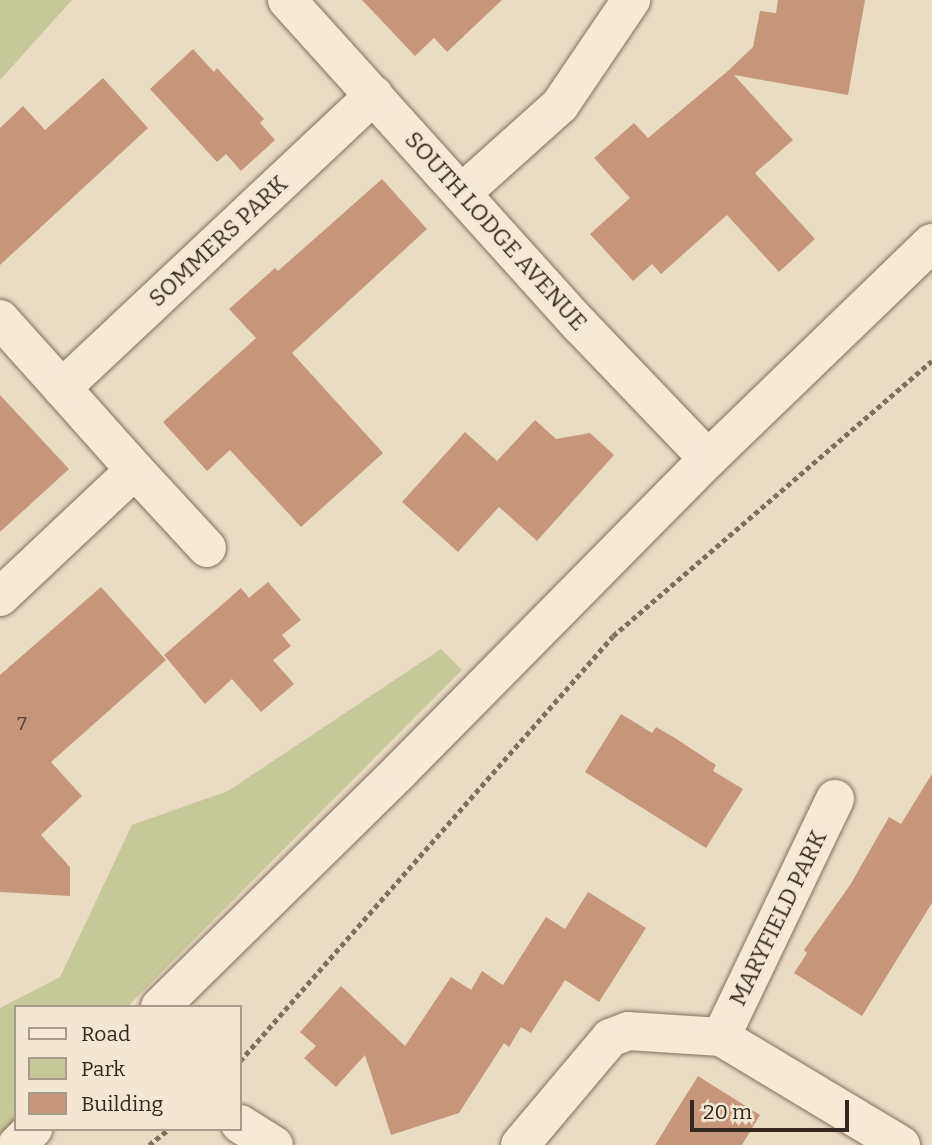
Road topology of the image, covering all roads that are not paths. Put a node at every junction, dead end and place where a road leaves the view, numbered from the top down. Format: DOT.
graph roads {
  1 [pos="287,0"];
  2 [pos="631,0"];
  3 [pos="373,94"];
  4 [pos="462,193"];
  5 [pos="932,243"];
  6 [pos="0,319"];
  7 [pos="62,388"];
  8 [pos="708,459"];
  9 [pos="135,470"];
  10 [pos="207,548"];
  11 [pos="0,597"];
  12 [pos="835,799"];
  13 [pos="162,1005"];
  14 [pos="721,1037"];
  15 [pos="242,1125"];
  16 [pos="31,1131"];
  17 [pos="17,1145"];
  18 [pos="274,1145"];
  19 [pos="520,1145"];
  20 [pos="901,1145"];
  1 -- 3 [label="street, SOUTH LODGE AVENUE"];
  2 -- 4 [label="street"];
  3 -- 4 [label="street, SOUTH LODGE AVENUE"];
  3 -- 7 [label="street, SOMMERS PARK"];
  4 -- 8 [label="street, SOUTH LODGE AVENUE"];
  5 -- 8 [label="street"];
  6 -- 7 [label="street"];
  7 -- 9 [label="street"];
  8 -- 13 [label="street"];
  9 -- 10 [label="street"];
  9 -- 11 [label="street"];
  12 -- 14 [label="street, MARYFIELD PARK"];
  14 -- 19 [label="street"];
  14 -- 20 [label="street"];
  15 -- 18 [label="street"];
  16 -- 17 [label="street"];
}
